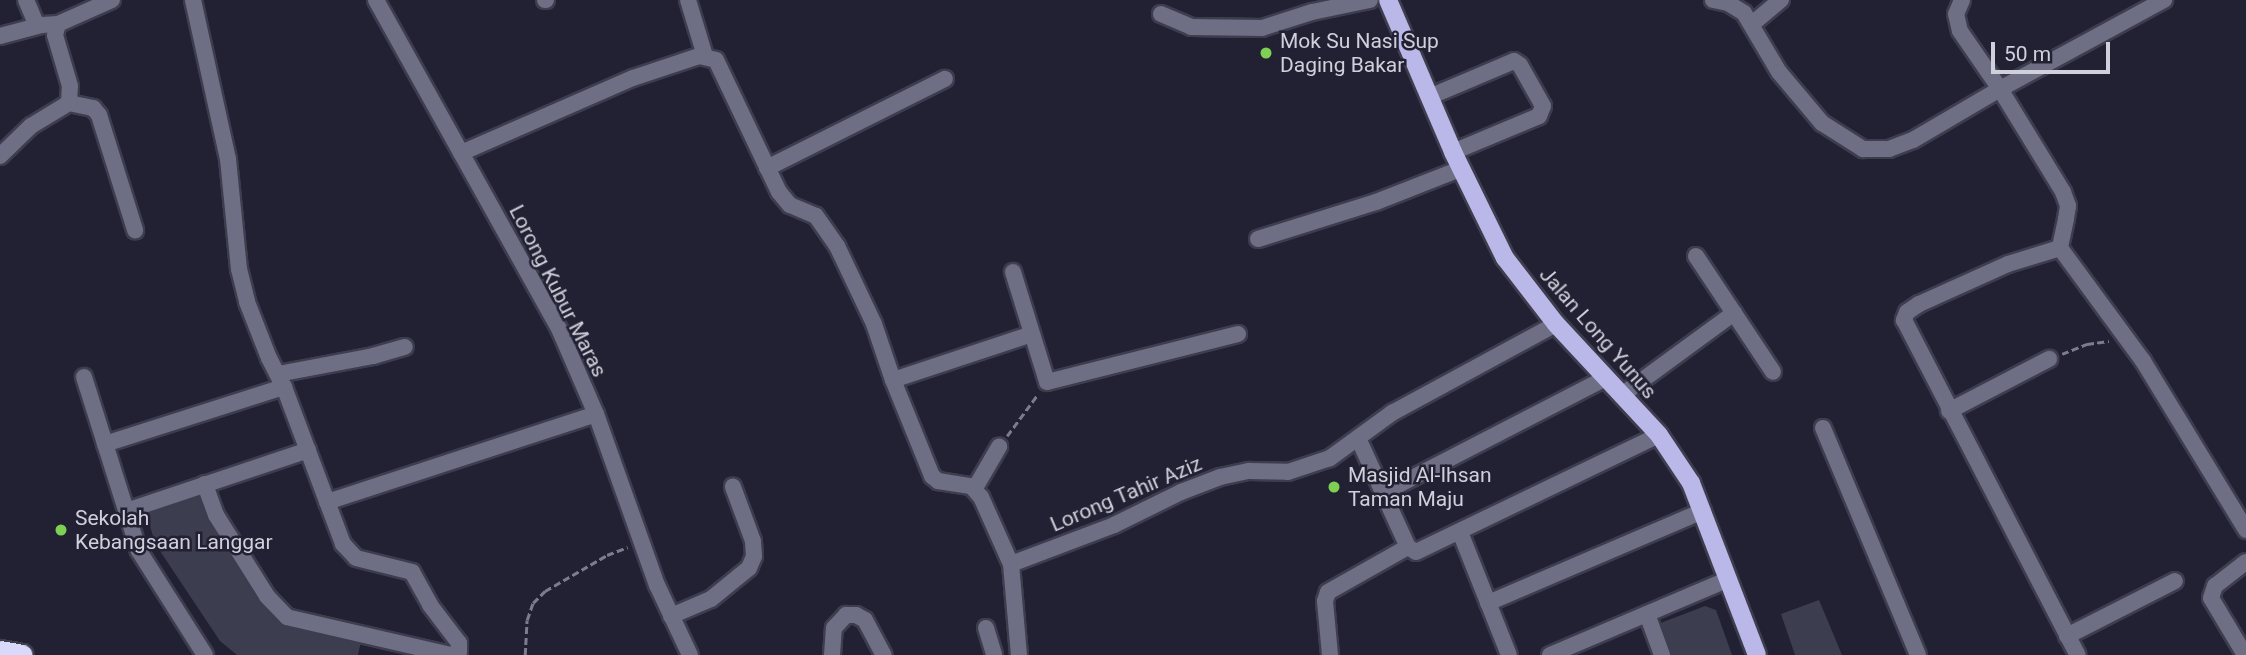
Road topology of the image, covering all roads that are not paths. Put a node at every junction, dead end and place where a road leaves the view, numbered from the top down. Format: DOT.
graph roads {
  1 [pos="26,0"];
  2 [pos="112,0"];
  3 [pos="193,0"];
  4 [pos="376,0"];
  5 [pos="688,0"];
  6 [pos="1370,0"];
  7 [pos="1388,0"];
  8 [pos="1713,0"];
  9 [pos="1781,0"];
  10 [pos="1962,0"];
  11 [pos="2164,0"];
  12 [pos="1161,14"];
  13 [pos="58,24"];
  14 [pos="1752,24"];
  15 [pos="37,26"];
  16 [pos="0,36"];
  17 [pos="705,56"];
  18 [pos="944,79"];
  19 [pos="2000,89"];
  20 [pos="1429,97"];
  21 [pos="69,103"];
  22 [pos="461,153"];
  23 [pos="0,156"];
  24 [pos="1457,160"];
  25 [pos="767,167"];
  26 [pos="135,230"];
  27 [pos="1258,239"];
  28 [pos="2060,248"];
  29 [pos="1696,256"];
  30 [pos="1013,272"];
  31 [pos="1734,313"];
  32 [pos="1556,324"];
  33 [pos="1032,334"];
  34 [pos="1238,334"];
  35 [pos="405,347"];
  36 [pos="2049,359"];
  37 [pos="1773,372"];
  38 [pos="84,377"];
  39 [pos="1606,378"];
  40 [pos="281,380"];
  41 [pos="893,380"];
  42 [pos="1622,395"];
  43 [pos="1949,411"];
  44 [pos="596,414"];
  45 [pos="1823,428"];
  46 [pos="1659,435"];
  47 [pos="1358,438"];
  48 [pos="105,444"];
  49 [pos="999,447"];
  50 [pos="308,450"];
  51 [pos="205,484"];
  52 [pos="733,487"];
  53 [pos="975,488"];
  54 [pos="1383,493"];
  55 [pos="327,502"];
  56 [pos="126,510"];
  57 [pos="1703,511"];
  58 [pos="2246,530"];
  59 [pos="1460,532"];
  60 [pos="1408,547"];
  61 [pos="2246,562"];
  62 [pos="1011,564"];
  63 [pos="1729,579"];
  64 [pos="2175,581"];
  65 [pos="1488,603"];
  66 [pos="1647,614"];
  67 [pos="671,616"];
  68 [pos="986,628"];
  69 [pos="2067,636"];
  70 [pos="371,638"];
  71 [pos="0,651"];
  72 [pos="22,655"];
  73 [pos="205,655"];
  74 [pos="367,655"];
  75 [pos="690,655"];
  76 [pos="832,655"];
  77 [pos="884,655"];
  78 [pos="994,655"];
  79 [pos="1020,655"];
  80 [pos="1330,655"];
  81 [pos="1509,655"];
  82 [pos="1550,655"];
  83 [pos="1662,655"];
  84 [pos="1757,655"];
  85 [pos="1918,655"];
  86 [pos="2078,655"];
  87 [pos="2245,655"];
  1 -- 15 [label="street"];
  2 -- 13 [label="street"];
  3 -- 40 [label="street"];
  4 -- 22 [label="street, Lorong Kubur Maras"];
  5 -- 17 [label="street"];
  6 -- 12 [label="street"];
  7 -- 20 [label="main road, Jalan Long Yunus"];
  8 -- 14 [label="street"];
  9 -- 14 [label="street"];
  10 -- 19 [label="street"];
  11 -- 19 [label="street"];
  13 -- 15 [label="street"];
  13 -- 21 [label="street"];
  14 -- 19 [label="street"];
  15 -- 16 [label="street"];
  17 -- 22 [label="street"];
  17 -- 25 [label="street"];
  18 -- 25 [label="street"];
  19 -- 28 [label="street"];
  20 -- 24 [label="main road, Jalan Long Yunus"];
  20 -- 24 [label="street"];
  21 -- 23 [label="street"];
  21 -- 26 [label="street"];
  22 -- 44 [label="street, Lorong Kubur Maras"];
  24 -- 27 [label="street"];
  24 -- 32 [label="main road, Jalan Long Yunus"];
  25 -- 41 [label="street"];
  28 -- 43 [label="street"];
  28 -- 58 [label="street"];
  29 -- 31 [label="street"];
  30 -- 33 [label="street"];
  31 -- 37 [label="street"];
  31 -- 42 [label="street"];
  32 -- 39 [label="main road, Jalan Long Yunus"];
  32 -- 47 [label="street, Lorong Tahir Aziz"];
  33 -- 34 [label="street"];
  33 -- 41 [label="street"];
  35 -- 40 [label="street"];
  36 -- 43 [label="street"];
  38 -- 48 [label="street"];
  39 -- 42 [label="main road, Jalan Long Yunus"];
  39 -- 54 [label="street"];
  40 -- 48 [label="street"];
  40 -- 50 [label="street"];
  41 -- 53 [label="street"];
  42 -- 46 [label="main road, Jalan Long Yunus"];
  43 -- 69 [label="street"];
  44 -- 55 [label="street"];
  44 -- 67 [label="street, Lorong Kubur Maras"];
  45 -- 85 [label="street"];
  46 -- 57 [label="main road, Jalan Long Yunus"];
  46 -- 59 [label="street"];
  47 -- 54 [label="street"];
  47 -- 62 [label="street, Lorong Tahir Aziz"];
  48 -- 56 [label="street"];
  49 -- 53 [label="street"];
  50 -- 51 [label="street"];
  50 -- 55 [label="street"];
  51 -- 56 [label="street"];
  51 -- 70 [label="street"];
  52 -- 67 [label="street"];
  53 -- 62 [label="street"];
  54 -- 60 [label="street"];
  55 -- 70 [label="street"];
  56 -- 73 [label="street"];
  57 -- 63 [label="main road, Jalan Long Yunus"];
  57 -- 65 [label="street"];
  59 -- 60 [label="street"];
  59 -- 65 [label="street"];
  60 -- 80 [label="street"];
  61 -- 87 [label="street"];
  62 -- 79 [label="street"];
  63 -- 66 [label="street"];
  63 -- 84 [label="main road, Jalan Long Yunus"];
  64 -- 69 [label="street"];
  65 -- 81 [label="street"];
  66 -- 82 [label="street"];
  66 -- 83 [label="street"];
  67 -- 75 [label="street, Lorong Kubur Maras"];
  68 -- 78 [label="street"];
  69 -- 86 [label="street"];
  70 -- 74 [label="street"];
  71 -- 72 [label="highway"];
  76 -- 77 [label="street"];
}
